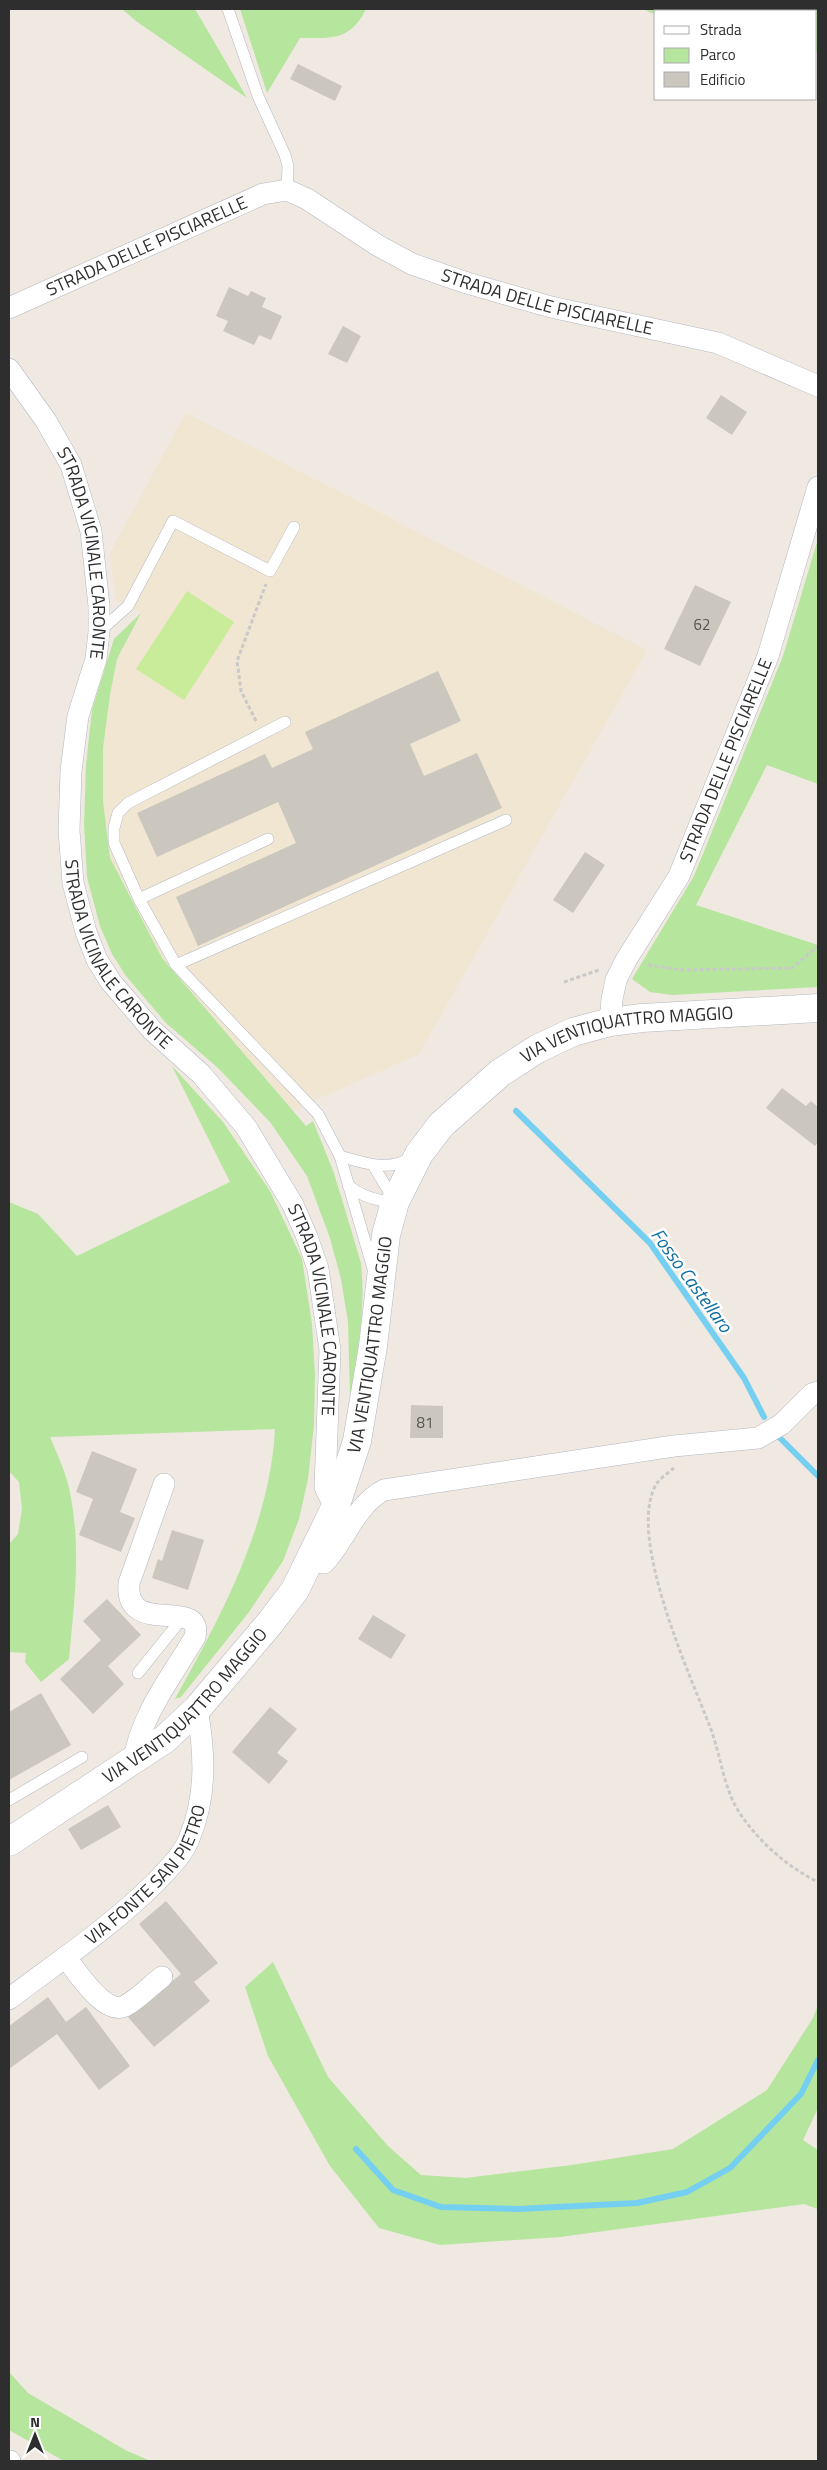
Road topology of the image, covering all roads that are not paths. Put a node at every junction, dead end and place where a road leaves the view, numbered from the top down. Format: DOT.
graph roads {
  1 [pos="228,9"];
  2 [pos="287,190"];
  3 [pos="9,308"];
  4 [pos="9,369"];
  5 [pos="818,386"];
  6 [pos="817,491"];
  7 [pos="294,527"];
  8 [pos="99,632"];
  9 [pos="286,722"];
  10 [pos="506,820"];
  11 [pos="268,839"];
  12 [pos="139,899"];
  13 [pos="176,965"];
  14 [pos="818,1008"];
  15 [pos="610,1022"];
  16 [pos="419,1154"];
  17 [pos="340,1156"];
  18 [pos="372,1165"];
  19 [pos="348,1185"];
  20 [pos="395,1202"];
  21 [pos="381,1291"];
  22 [pos="818,1392"];
  23 [pos="164,1484"];
  24 [pos="335,1508"];
  25 [pos="309,1561"];
  26 [pos="186,1617"];
  27 [pos="138,1673"];
  28 [pos="197,1709"];
  29 [pos="82,1757"];
  30 [pos="134,1761"];
  31 [pos="9,1800"];
  32 [pos="9,1842"];
  33 [pos="65,1957"];
  34 [pos="162,1977"];
  35 [pos="9,1999"];
  1 -- 2 [label="lane"];
  2 -- 3 [label="street, STRADA DELLE PISCIARELLE"];
  2 -- 5 [label="street, STRADA DELLE PISCIARELLE"];
  4 -- 8 [label="street, STRADA VICINALE CARONTE"];
  6 -- 15 [label="street, STRADA DELLE PISCIARELLE"];
  7 -- 8 [label="lane"];
  8 -- 24 [label="street, STRADA VICINALE CARONTE"];
  9 -- 12 [label="lane"];
  10 -- 13 [label="lane"];
  11 -- 12 [label="lane"];
  12 -- 13 [label="lane"];
  13 -- 17 [label="lane"];
  14 -- 15 [label="main road, VIA VENTIQUATTRO MAGGIO"];
  15 -- 16 [label="main road, VIA VENTIQUATTRO MAGGIO"];
  16 -- 18 [label="lane"];
  16 -- 20 [label="main road, VIA VENTIQUATTRO MAGGIO"];
  17 -- 18 [label="lane"];
  17 -- 19 [label="lane"];
  18 -- 20 [label="lane"];
  19 -- 20 [label="lane"];
  19 -- 21 [label="lane"];
  20 -- 21 [label="main road, VIA VENTIQUATTRO MAGGIO"];
  21 -- 24 [label="main road, VIA VENTIQUATTRO MAGGIO"];
  22 -- 25 [label="street"];
  23 -- 26 [label="street"];
  24 -- 25 [label="main road, VIA VENTIQUATTRO MAGGIO"];
  25 -- 28 [label="main road, VIA VENTIQUATTRO MAGGIO"];
  26 -- 27 [label="lane"];
  26 -- 30 [label="street"];
  28 -- 30 [label="main road, VIA VENTIQUATTRO MAGGIO"];
  28 -- 33 [label="street, VIA FONTE SAN PIETRO"];
  29 -- 31 [label="lane"];
  30 -- 32 [label="main road, VIA VENTIQUATTRO MAGGIO"];
  33 -- 34 [label="street"];
  33 -- 35 [label="street, VIA FONTE SAN PIETRO"];
}
